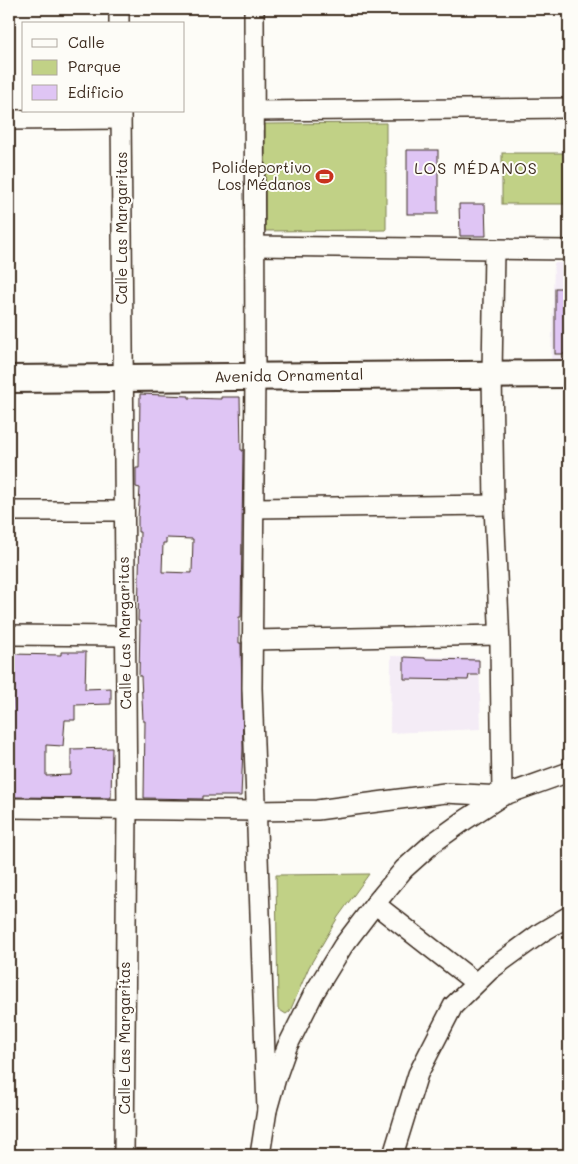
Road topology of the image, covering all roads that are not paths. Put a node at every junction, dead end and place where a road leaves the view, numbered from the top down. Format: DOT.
graph roads {
  1 [pos="119,9"];
  2 [pos="254,9"];
  3 [pos="119,22"];
  4 [pos="569,108"];
  5 [pos="254,111"];
  6 [pos="121,115"];
  7 [pos="9,120"];
  8 [pos="255,246"];
  9 [pos="494,250"];
  10 [pos="569,250"];
  11 [pos="492,374"];
  12 [pos="569,374"];
  13 [pos="255,377"];
  14 [pos="123,378"];
  15 [pos="9,379"];
  16 [pos="494,505"];
  17 [pos="254,508"];
  18 [pos="9,511"];
  19 [pos="124,511"];
  20 [pos="9,635"];
  21 [pos="499,635"];
  22 [pos="125,636"];
  23 [pos="252,640"];
  24 [pos="569,772"];
  25 [pos="502,796"];
  26 [pos="9,808"];
  27 [pos="127,810"];
  28 [pos="256,811"];
  29 [pos="375,904"];
  30 [pos="569,916"];
  31 [pos="476,983"];
  32 [pos="267,1110"];
  33 [pos="124,1155"];
  34 [pos="260,1155"];
  35 [pos="393,1155"];
  1 -- 3 [label="street"];
  2 -- 5 [label="street"];
  4 -- 5 [label="street"];
  5 -- 8 [label="street"];
  6 -- 7 [label="street"];
  6 -- 14 [label="street, Calle Las Margaritas"];
  8 -- 9 [label="street"];
  8 -- 13 [label="street"];
  9 -- 10 [label="street"];
  9 -- 11 [label="street"];
  11 -- 12 [label="street, Avenida Ornamental"];
  11 -- 13 [label="street, Avenida Ornamental"];
  11 -- 16 [label="street"];
  13 -- 14 [label="street, Avenida Ornamental"];
  13 -- 17 [label="street"];
  14 -- 15 [label="street, Avenida Ornamental"];
  14 -- 19 [label="street, Calle Las Margaritas"];
  16 -- 17 [label="street"];
  16 -- 21 [label="street"];
  17 -- 23 [label="street"];
  18 -- 19 [label="street"];
  19 -- 22 [label="street, Calle Las Margaritas"];
  20 -- 22 [label="street"];
  21 -- 23 [label="street"];
  21 -- 25 [label="street"];
  22 -- 27 [label="street, Calle Las Margaritas"];
  23 -- 28 [label="street"];
  24 -- 25 [label="street"];
  25 -- 28 [label="street"];
  25 -- 29 [label="street"];
  26 -- 27 [label="street"];
  27 -- 28 [label="street"];
  27 -- 33 [label="street, Calle Las Margaritas"];
  28 -- 32 [label="street"];
  29 -- 31 [label="street"];
  29 -- 32 [label="street"];
  30 -- 31 [label="street"];
  31 -- 35 [label="street"];
  32 -- 34 [label="street"];
}
